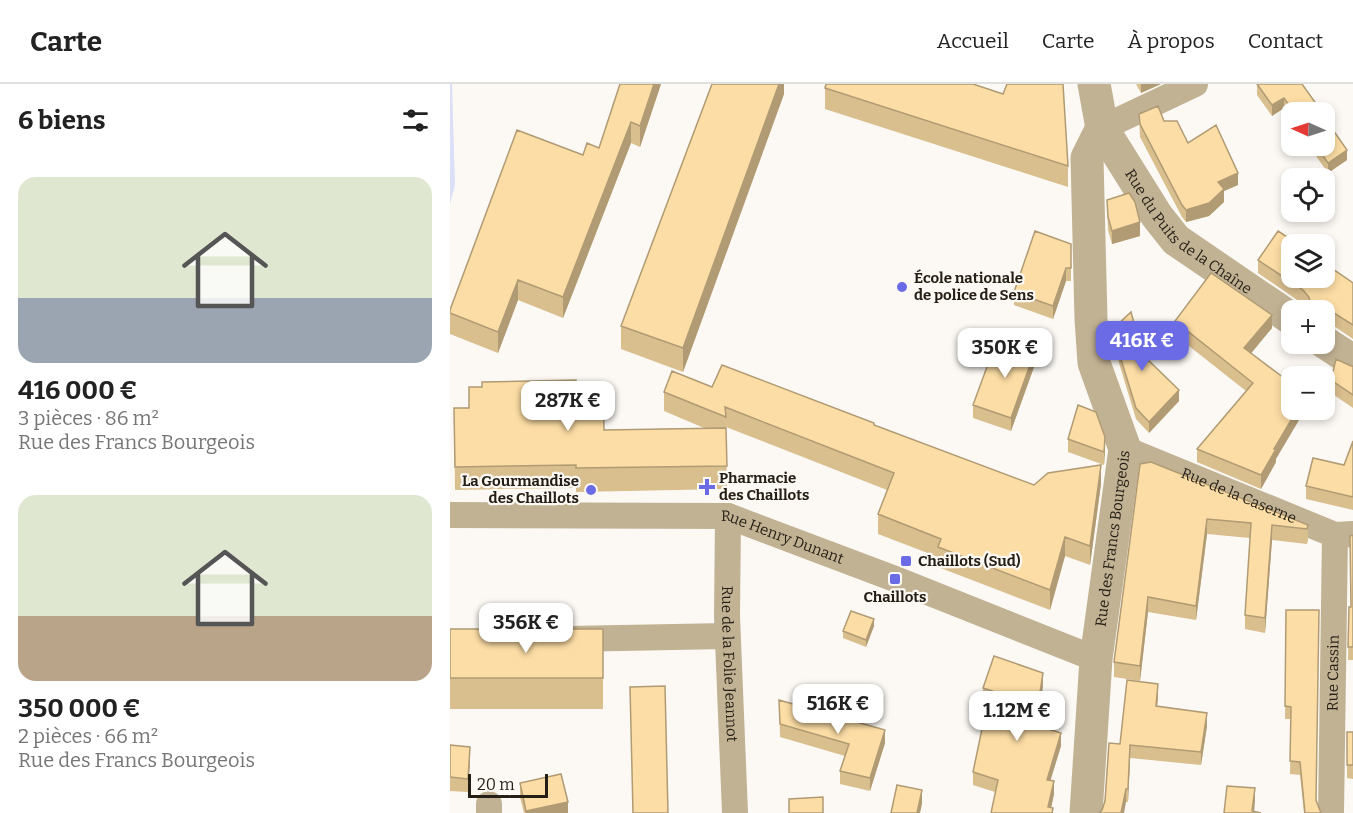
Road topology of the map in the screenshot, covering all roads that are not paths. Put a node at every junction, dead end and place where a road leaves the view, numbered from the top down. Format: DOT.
graph roads {
  1 [pos="1094,84"];
  2 [pos="1195,84"];
  3 [pos="1102,128"];
  4 [pos="1281,312"];
  5 [pos="1335,349"];
  6 [pos="1353,361"];
  7 [pos="1125,449"];
  8 [pos="450,515"];
  9 [pos="728,516"];
  10 [pos="1344,534"];
  11 [pos="727,636"];
  12 [pos="544,640"];
  13 [pos="1096,659"];
  14 [pos="735,813"];
  15 [pos="1086,813"];
  16 [pos="1332,813"];
  1 -- 3 [label="street"];
  2 -- 3 [label="street"];
  3 -- 4 [label="street, Rue du Puits de la Chaîne"];
  3 -- 7 [label="street, Rue des Francs Bourgeois"];
  5 -- 6 [label="street"];
  7 -- 10 [label="street, Rue de la Caserne"];
  7 -- 13 [label="street, Rue des Francs Bourgeois"];
  8 -- 9 [label="street, Rue Henry Dunant"];
  9 -- 11 [label="street, Rue de la Folie Jeannot"];
  9 -- 13 [label="street, Rue Henry Dunant"];
  10 -- 16 [label="street, Rue Cassin"];
  11 -- 12 [label="street"];
  11 -- 14 [label="street, Rue de la Folie Jeannot"];
  13 -- 15 [label="street, Rue des Francs Bourgeois"];
}
